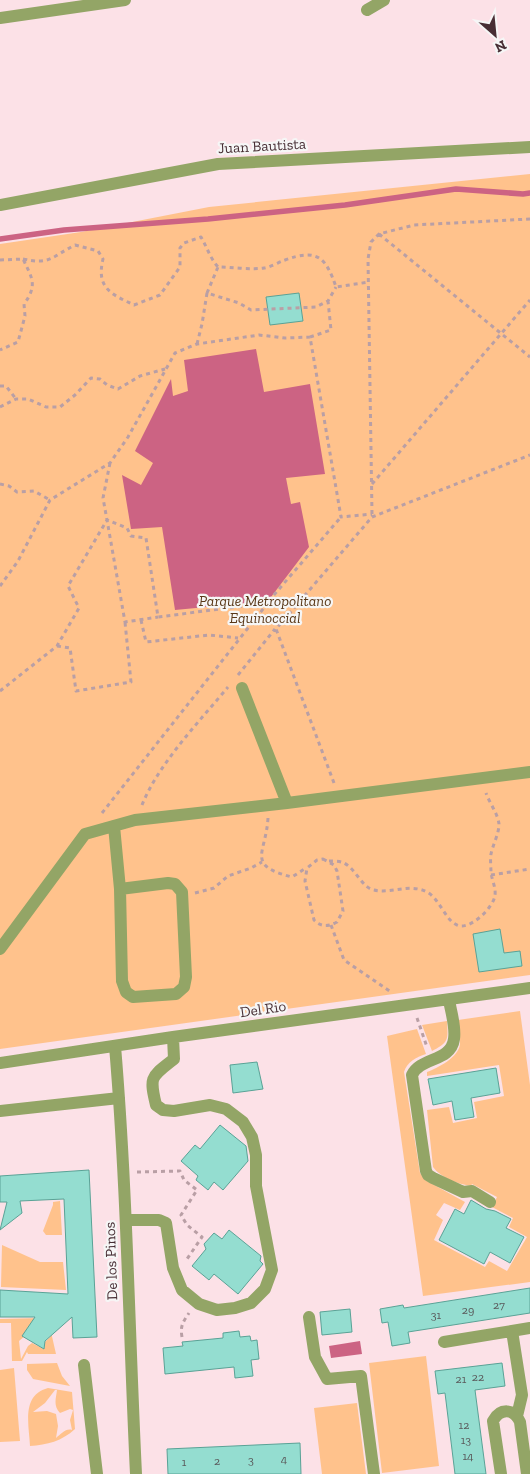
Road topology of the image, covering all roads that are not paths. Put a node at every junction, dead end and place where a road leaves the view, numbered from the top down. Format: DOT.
graph roads {
  1 [pos="125,0"];
  2 [pos="384,0"];
  3 [pos="367,10"];
  4 [pos="0,18"];
  5 [pos="530,147"];
  6 [pos="0,205"];
  7 [pos="242,688"];
  8 [pos="530,772"];
  9 [pos="287,803"];
  10 [pos="114,826"];
  11 [pos="120,889"];
  12 [pos="0,949"];
  13 [pos="530,988"];
  14 [pos="449,1000"];
  15 [pos="173,1037"];
  16 [pos="115,1046"];
  17 [pos="0,1063"];
  18 [pos="119,1098"];
  19 [pos="0,1111"];
  20 [pos="490,1202"];
  21 [pos="126,1220"];
  22 [pos="309,1317"];
  23 [pos="530,1328"];
  24 [pos="512,1331"];
  25 [pos="444,1342"];
  26 [pos="84,1365"];
  27 [pos="517,1416"];
  28 [pos="96,1474"];
  29 [pos="136,1474"];
  30 [pos="374,1474"];
  31 [pos="501,1474"];
  32 [pos="527,1474"];
  1 -- 4 [label="street"];
  2 -- 3 [label="street"];
  5 -- 6 [label="street, Juan Bautista"];
  7 -- 9 [label="street"];
  8 -- 9 [label="street"];
  9 -- 10 [label="street"];
  10 -- 11 [label="street"];
  10 -- 12 [label="street"];
  11 -- 11 [label="street"];
  13 -- 14 [label="street, Del Rio"];
  14 -- 15 [label="street, Del Rio"];
  14 -- 20 [label="street"];
  15 -- 16 [label="street, Del Rio"];
  15 -- 21 [label="street"];
  16 -- 17 [label="street, Del Rio"];
  16 -- 18 [label="street, De los Pinos"];
  18 -- 19 [label="street"];
  18 -- 21 [label="street, De los Pinos"];
  21 -- 29 [label="street, De los Pinos"];
  22 -- 30 [label="street"];
  23 -- 24 [label="street"];
  24 -- 25 [label="street"];
  24 -- 27 [label="street"];
  26 -- 28 [label="street"];
  27 -- 31 [label="street"];
  27 -- 32 [label="street"];
}
